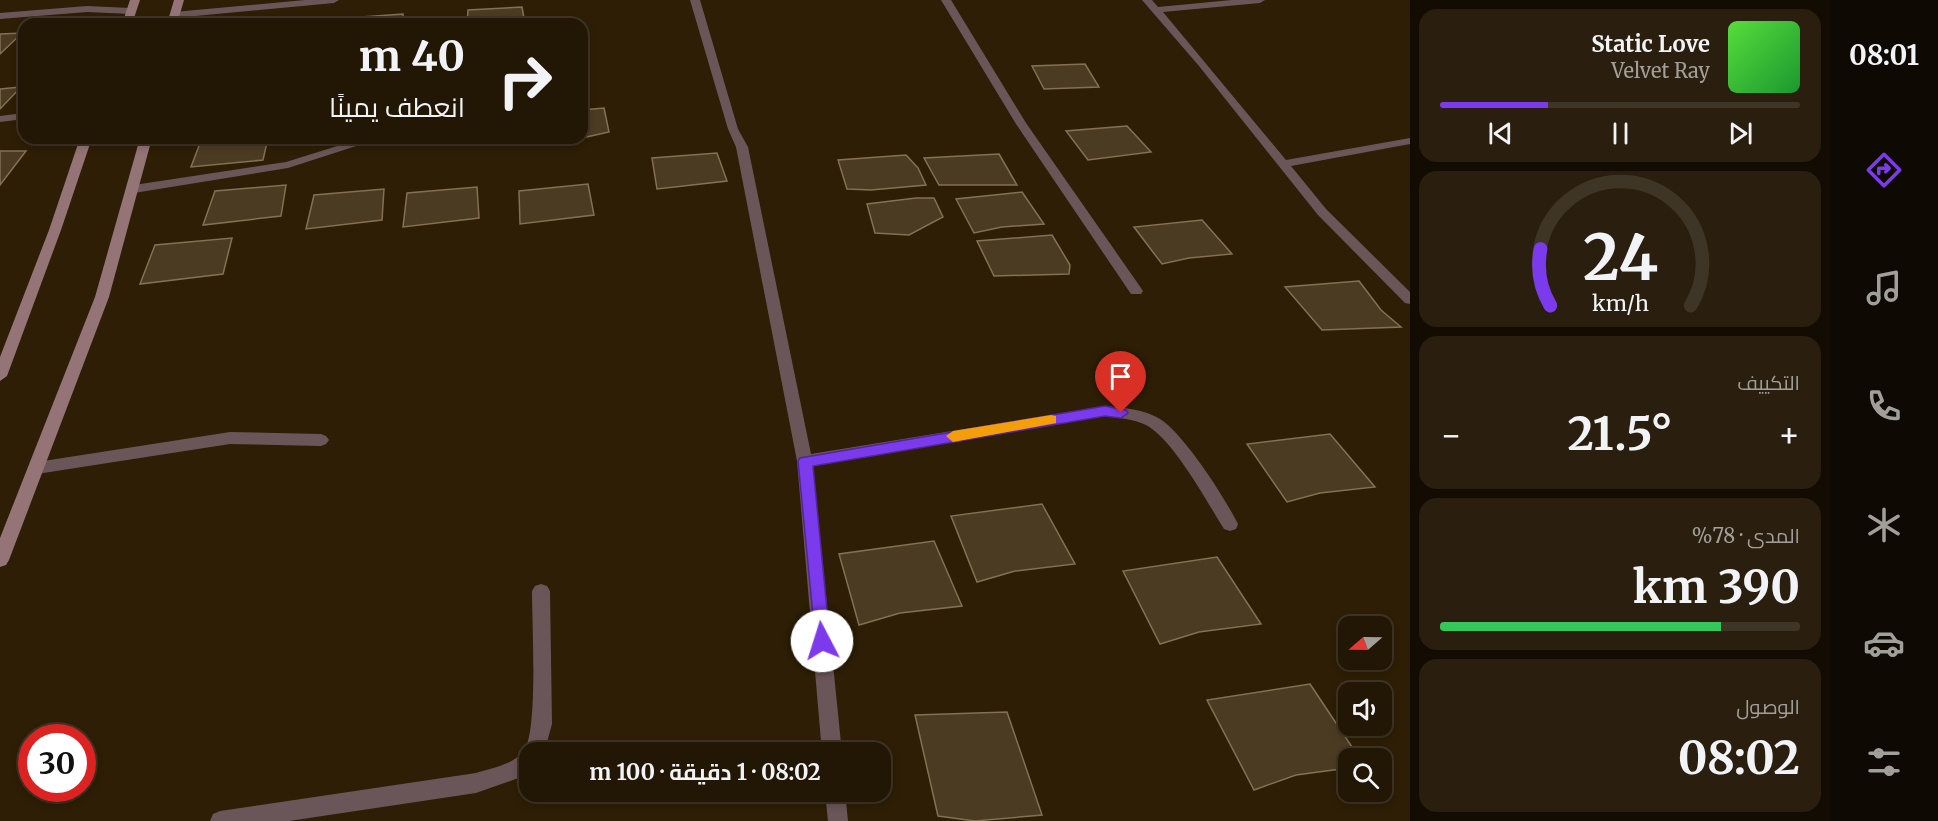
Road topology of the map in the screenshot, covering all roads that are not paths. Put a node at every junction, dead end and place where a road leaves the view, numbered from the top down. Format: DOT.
graph roads {
  1 [pos="135,0"];
  2 [pos="179,0"];
  3 [pos="334,0"];
  4 [pos="695,0"];
  5 [pos="946,0"];
  6 [pos="1147,0"];
  7 [pos="1260,0"];
  8 [pos="1158,10"];
  9 [pos="131,11"];
  10 [pos="0,16"];
  11 [pos="129,18"];
  12 [pos="173,18"];
  13 [pos="181,18"];
  14 [pos="18,117"];
  15 [pos="0,119"];
  16 [pos="1410,141"];
  17 [pos="84,144"];
  18 [pos="145,144"];
  19 [pos="356,144"];
  20 [pos="1284,164"];
  21 [pos="134,189"];
  22 [pos="1136,291"];
  23 [pos="1410,300"];
  24 [pos="0,376"];
  25 [pos="321,440"];
  26 [pos="805,461"];
  27 [pos="37,468"];
  28 [pos="1230,524"];
  29 [pos="0,560"];
  30 [pos="541,591"];
  31 [pos="537,742"];
  32 [pos="831,742"];
  33 [pos="519,768"];
  34 [pos="836,802"];
  35 [pos="220,821"];
  36 [pos="838,821"];
  1 -- 9 [label="main road"];
  2 -- 12 [label="main road"];
  3 -- 13 [label="street"];
  4 -- 26 [label="street"];
  5 -- 22 [label="street"];
  6 -- 8 [label="street"];
  7 -- 8 [label="street"];
  8 -- 20 [label="street"];
  9 -- 10 [label="street"];
  9 -- 11 [label="main road"];
  14 -- 15 [label="street"];
  16 -- 20 [label="street"];
  17 -- 24 [label="main road"];
  18 -- 21 [label="main road"];
  19 -- 21 [label="street"];
  20 -- 23 [label="street"];
  21 -- 27 [label="main road"];
  25 -- 27 [label="street"];
  26 -- 28 [label="street"];
  26 -- 32 [label="street"];
  27 -- 29 [label="main road"];
  30 -- 31 [label="street"];
  33 -- 35 [label="street"];
  34 -- 36 [label="street"];
}
